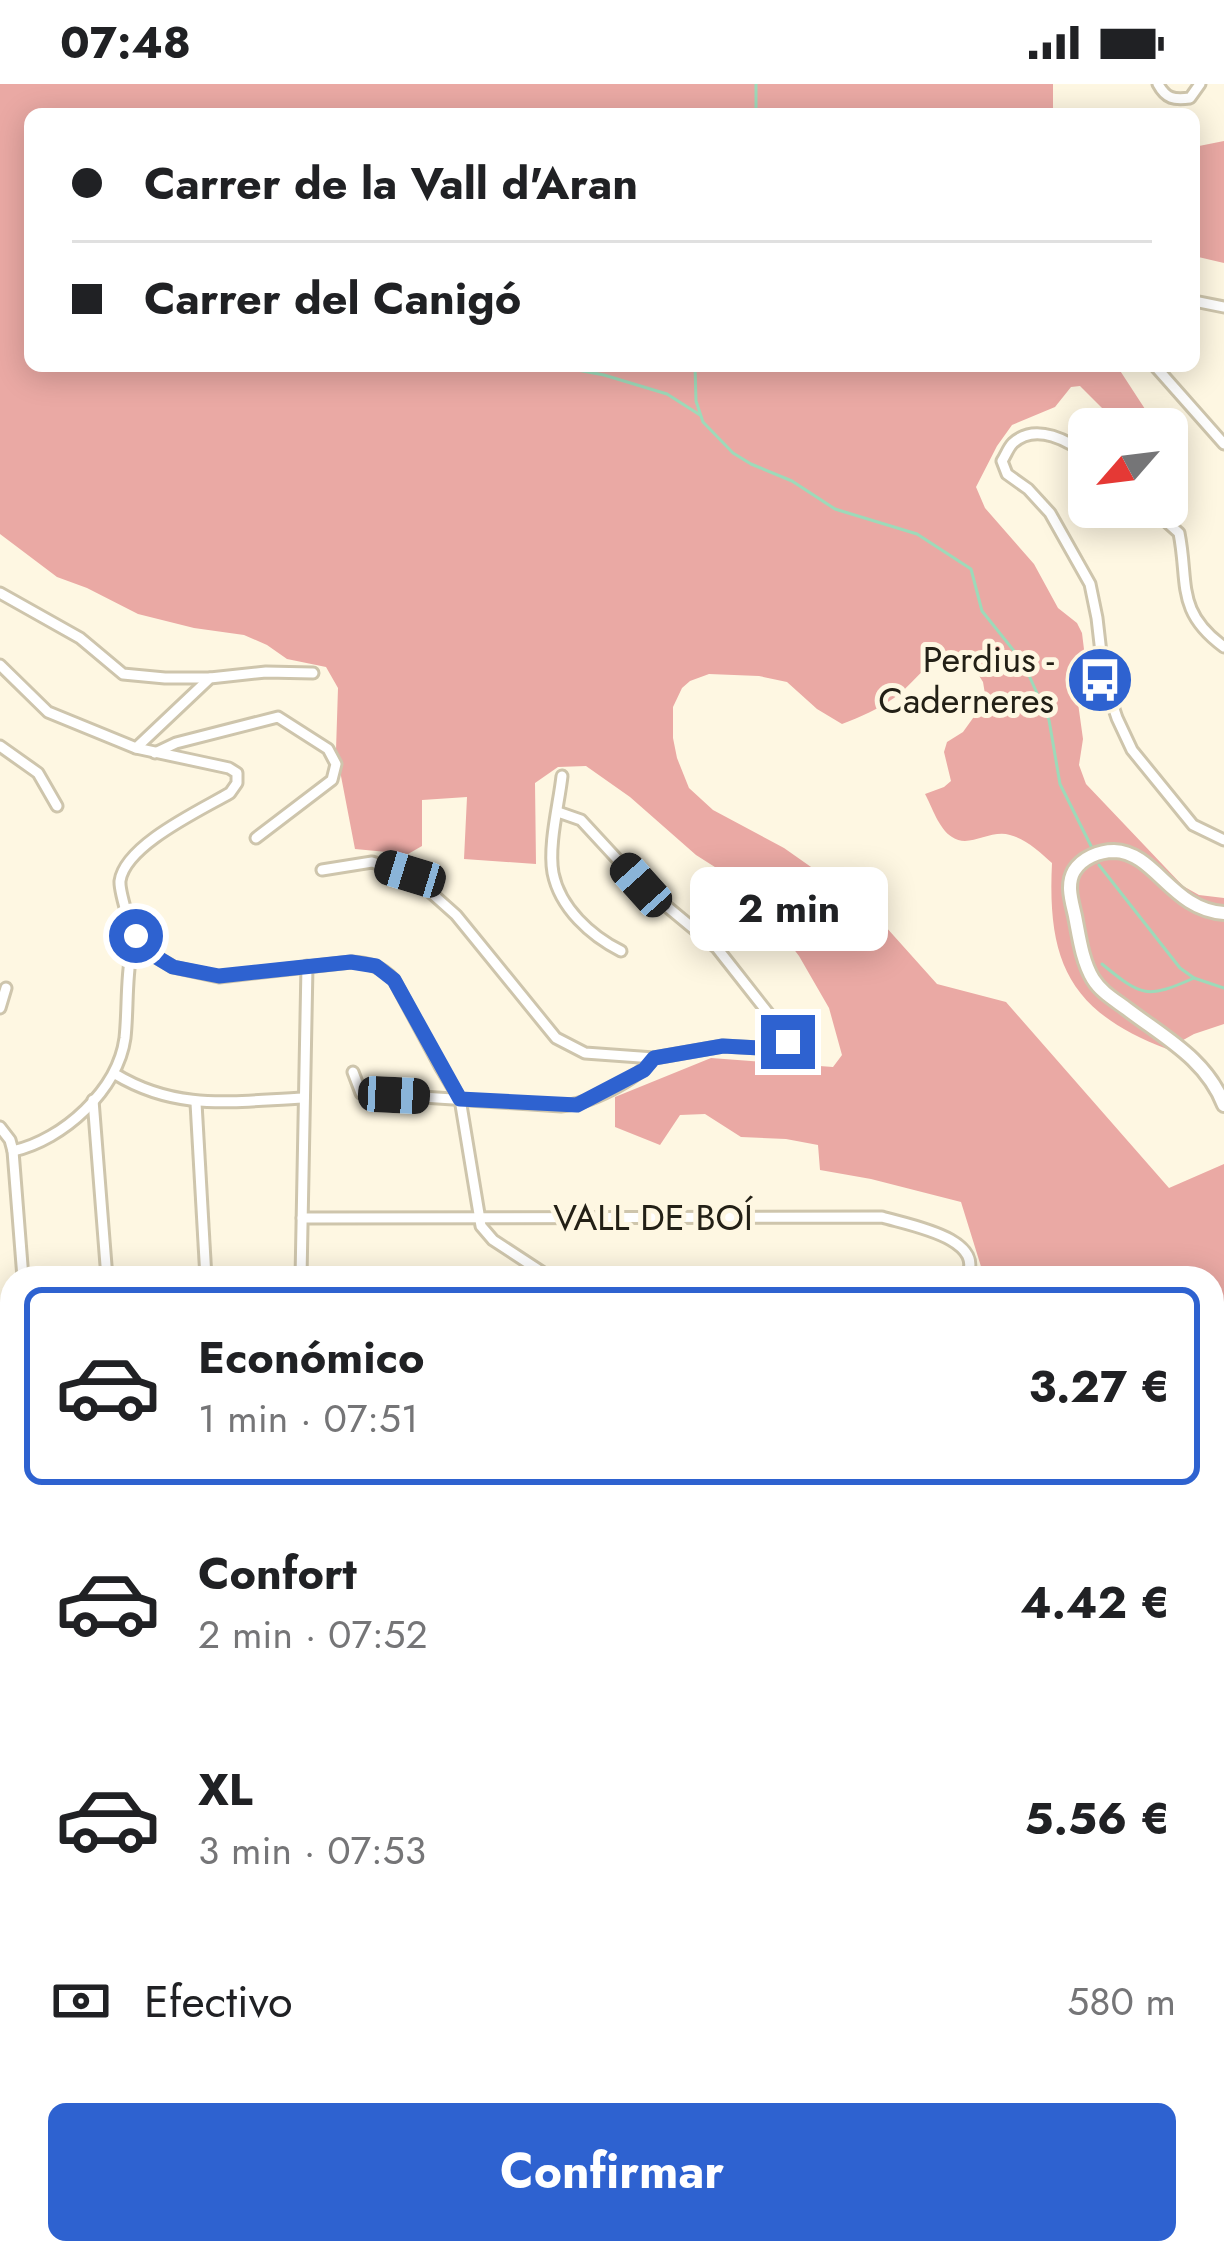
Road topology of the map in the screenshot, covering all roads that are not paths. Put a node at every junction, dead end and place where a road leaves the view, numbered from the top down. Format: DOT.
graph roads {
  1 [pos="1158,84"];
  2 [pos="1199,84"];
  3 [pos="1160,372"];
  4 [pos="1068,439"];
  5 [pos="1224,443"];
  6 [pos="1174,528"];
  7 [pos="0,593"];
  8 [pos="1224,647"];
  9 [pos="0,665"];
  10 [pos="313,673"];
  11 [pos="210,678"];
  12 [pos="0,746"];
  13 [pos="136,748"];
  14 [pos="155,753"];
  15 [pos="562,776"];
  16 [pos="57,806"];
  17 [pos="557,812"];
  18 [pos="256,838"];
  19 [pos="1224,840"];
  20 [pos="322,870"];
  21 [pos="1224,913"];
  22 [pos="134,937"];
  23 [pos="143,949"];
  24 [pos="621,951"];
  25 [pos="131,953"];
  26 [pos="307,966"];
  27 [pos="6,988"];
  28 [pos="0,1008"];
  29 [pos="654,1058"];
  30 [pos="353,1072"];
  31 [pos="115,1074"];
  32 [pos="304,1098"];
  33 [pos="460,1099"];
  34 [pos="93,1100"];
  35 [pos="196,1103"];
  36 [pos="1224,1106"];
  37 [pos="0,1126"];
  38 [pos="14,1151"];
  39 [pos="478,1217"];
  40 [pos="302,1218"];
  41 [pos="22,1266"];
  42 [pos="106,1266"];
  43 [pos="205,1266"];
  44 [pos="301,1266"];
  45 [pos="533,1266"];
  46 [pos="971,1266"];
  1 -- 2 [label="street"];
  3 -- 5 [label="street"];
  4 -- 19 [label="street"];
  6 -- 8 [label="street"];
  7 -- 11 [label="street"];
  9 -- 13 [label="street"];
  10 -- 11 [label="street"];
  11 -- 13 [label="street"];
  12 -- 16 [label="street"];
  13 -- 14 [label="street"];
  14 -- 18 [label="street"];
  14 -- 22 [label="street"];
  15 -- 17 [label="street"];
  17 -- 24 [label="street"];
  17 -- 29 [label="street"];
  20 -- 29 [label="street"];
  21 -- 36 [label="street"];
  22 -- 23 [label="street"];
  22 -- 25 [label="street"];
  23 -- 25 [label="street"];
  23 -- 26 [label="street"];
  25 -- 31 [label="street"];
  26 -- 32 [label="street"];
  26 -- 33 [label="street"];
  27 -- 28 [label="street"];
  29 -- 33 [label="street"];
  30 -- 33 [label="street"];
  31 -- 34 [label="street"];
  31 -- 35 [label="street"];
  32 -- 35 [label="street"];
  32 -- 40 [label="street"];
  33 -- 39 [label="street"];
  34 -- 38 [label="street"];
  34 -- 42 [label="street"];
  35 -- 43 [label="street"];
  37 -- 38 [label="street"];
  38 -- 41 [label="street"];
  39 -- 40 [label="street, VALL DE BOÍ"];
  39 -- 45 [label="street"];
  39 -- 46 [label="street, VALL DE BOÍ"];
  40 -- 44 [label="street"];
}
